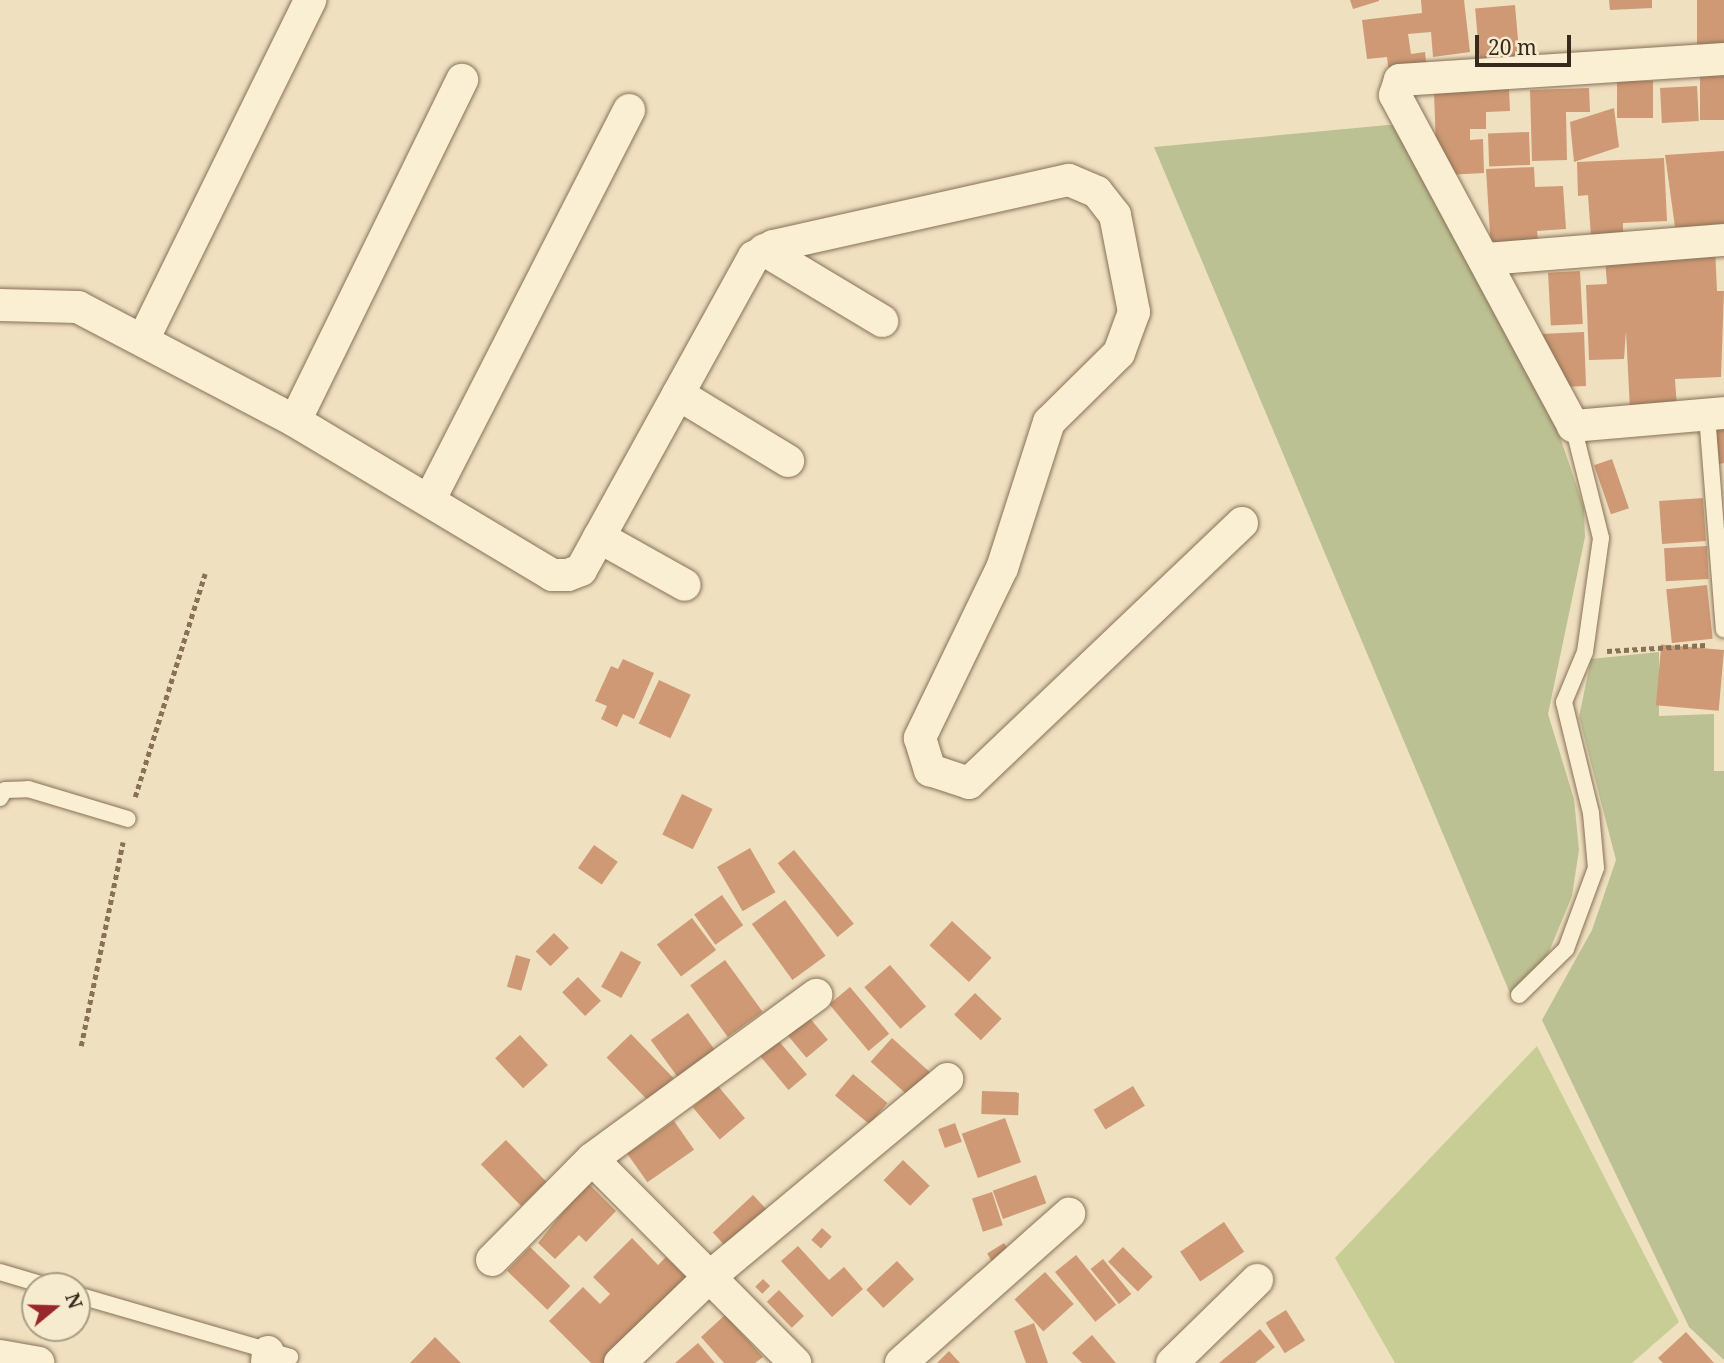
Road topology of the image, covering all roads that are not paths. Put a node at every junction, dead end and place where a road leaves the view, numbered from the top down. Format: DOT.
graph roads {
  1 [pos="310,0"];
  2 [pos="1724,59"];
  3 [pos="462,80"];
  4 [pos="629,110"];
  5 [pos="1724,240"];
  6 [pos="764,250"];
  7 [pos="1487,259"];
  8 [pos="0,305"];
  9 [pos="881,321"];
  10 [pos="143,340"];
  11 [pos="678,394"];
  12 [pos="1715,414"];
  13 [pos="295,421"];
  14 [pos="1573,426"];
  15 [pos="788,461"];
  16 [pos="430,499"];
  17 [pos="1242,523"];
  18 [pos="599,537"];
  19 [pos="685,585"];
  20 [pos="1724,629"];
  21 [pos="0,798"];
  22 [pos="128,820"];
  23 [pos="816,995"];
  24 [pos="1518,995"];
  25 [pos="947,1079"];
  26 [pos="592,1159"];
  27 [pos="1069,1214"];
  28 [pos="492,1260"];
  29 [pos="0,1272"];
  30 [pos="21,1278"];
  31 [pos="706,1280"];
  32 [pos="1257,1280"];
  33 [pos="91,1299"];
  34 [pos="0,1356"];
  35 [pos="275,1357"];
  36 [pos="37,1363"];
  37 [pos="620,1363"];
  38 [pos="795,1363"];
  39 [pos="901,1363"];
  40 [pos="1172,1363"];
  1 -- 10 [label="street"];
  2 -- 7 [label="street"];
  3 -- 13 [label="street"];
  4 -- 16 [label="street"];
  5 -- 7 [label="street"];
  6 -- 9 [label="street"];
  6 -- 11 [label="street"];
  6 -- 17 [label="street"];
  7 -- 14 [label="street"];
  8 -- 10 [label="street"];
  10 -- 13 [label="street"];
  11 -- 15 [label="street"];
  11 -- 18 [label="street"];
  12 -- 14 [label="street"];
  12 -- 20 [label="lane"];
  13 -- 16 [label="street"];
  14 -- 24 [label="lane"];
  16 -- 18 [label="street"];
  18 -- 19 [label="street"];
  21 -- 22 [label="lane"];
  23 -- 26 [label="street"];
  25 -- 31 [label="street"];
  26 -- 28 [label="street"];
  26 -- 31 [label="street"];
  27 -- 39 [label="street"];
  29 -- 30 [label="lane"];
  31 -- 37 [label="street"];
  31 -- 38 [label="street"];
  32 -- 40 [label="street"];
  33 -- 35 [label="lane"];
  34 -- 36 [label="street"];
}
